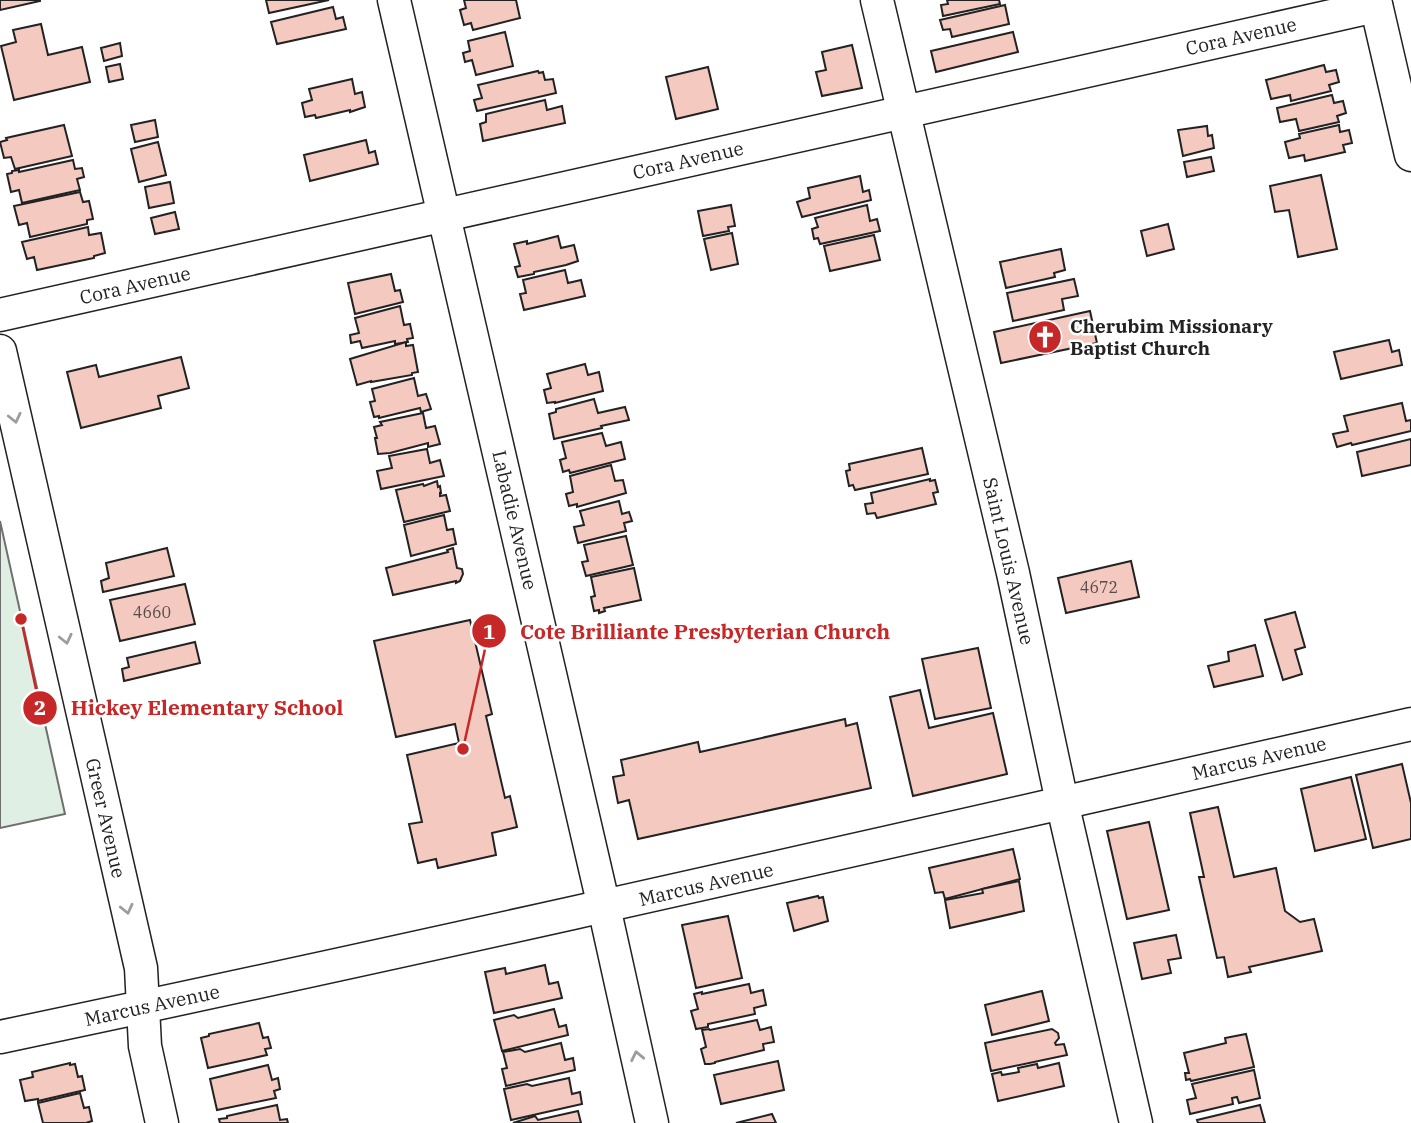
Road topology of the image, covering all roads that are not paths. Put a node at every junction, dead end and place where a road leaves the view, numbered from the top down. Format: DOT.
graph roads {
  1 [pos="394,0"];
  2 [pos="877,0"];
  3 [pos="1376,3"];
  4 [pos="903,112"];
  5 [pos="1411,155"];
  6 [pos="444,215"];
  7 [pos="0,315"];
  8 [pos="0,351"];
  9 [pos="1411,724"];
  10 [pos="1062,802"];
  11 [pos="604,907"];
  12 [pos="142,1007"];
  13 [pos="0,1037"];
  14 [pos="162,1123"];
  15 [pos="652,1123"];
  16 [pos="1136,1123"];
  1 -- 6 [label="street, Labadie Avenue"];
  2 -- 4 [label="street, Saint Louis Avenue"];
  3 -- 4 [label="street, Cora Avenue"];
  3 -- 5 [label="street"];
  4 -- 6 [label="street, Cora Avenue"];
  4 -- 10 [label="street, Saint Louis Avenue"];
  6 -- 7 [label="street, Cora Avenue"];
  6 -- 11 [label="street, Labadie Avenue"];
  8 -- 12 [label="street, Greer Avenue, one-way"];
  9 -- 10 [label="street, Marcus Avenue"];
  10 -- 11 [label="street, Marcus Avenue"];
  10 -- 16 [label="street, Saint Louis Avenue"];
  11 -- 12 [label="street, Marcus Avenue"];
  15 -- 11 [label="street, Labadie Avenue, one-way"];
  12 -- 13 [label="street, Marcus Avenue"];
  12 -- 14 [label="street, Greer Avenue"];
}
